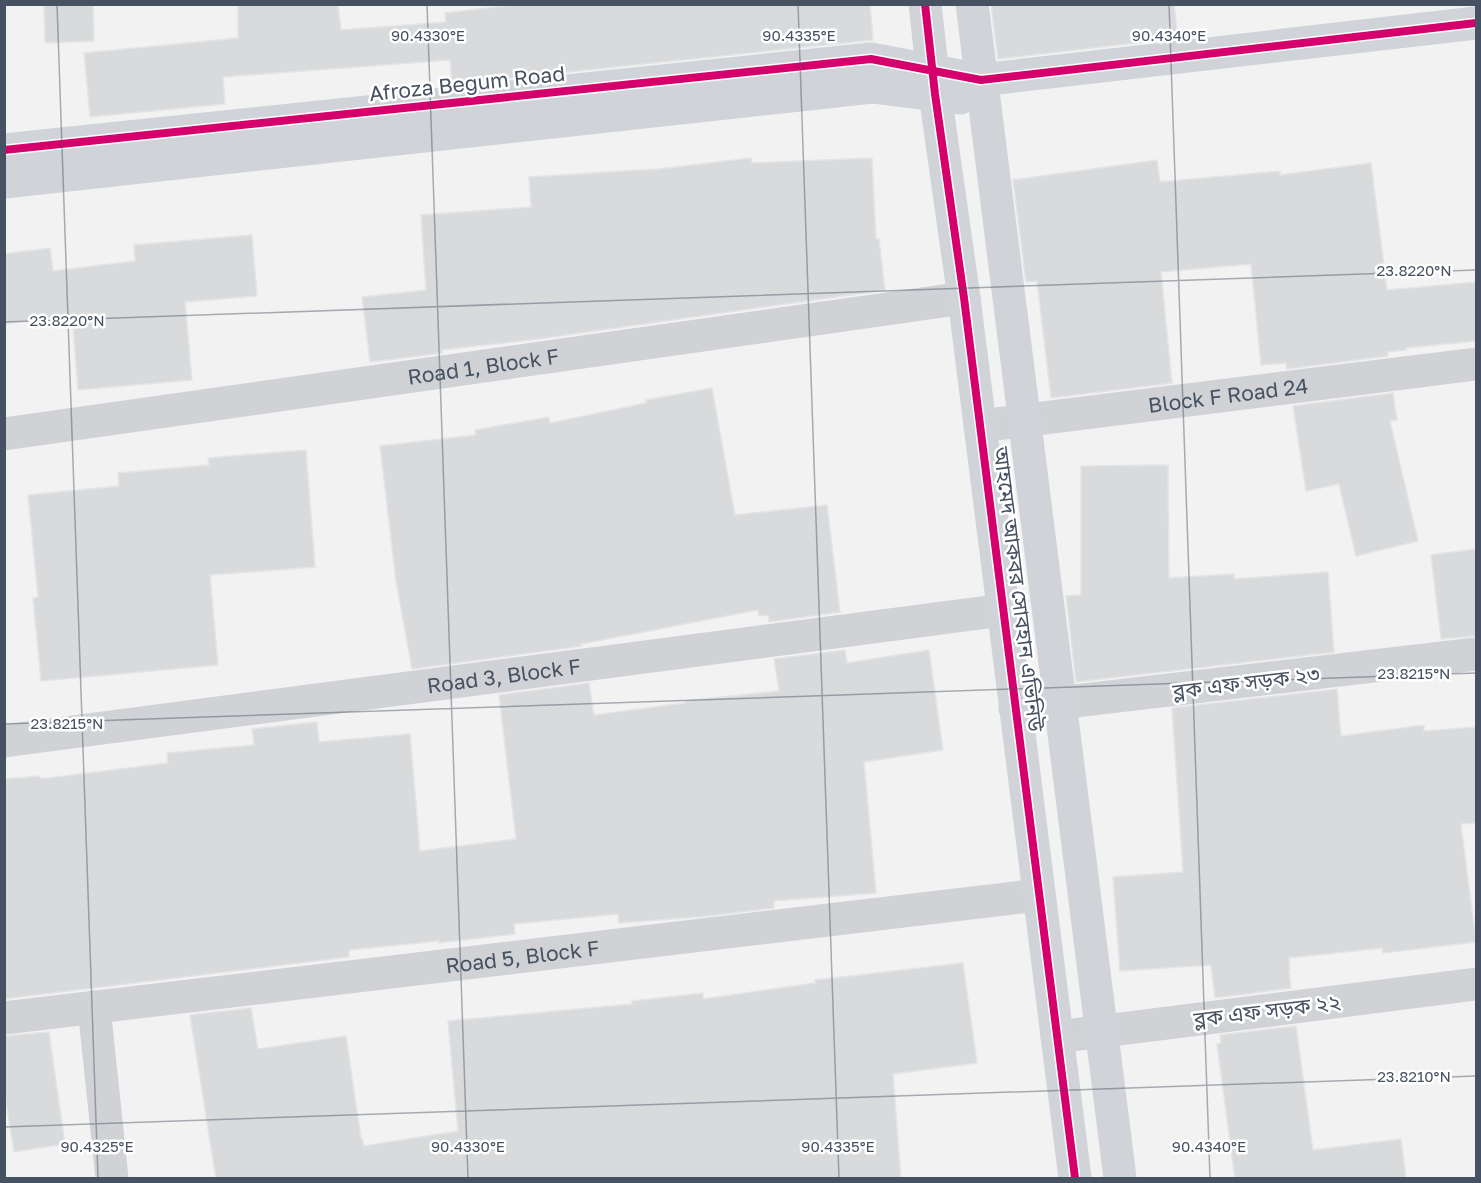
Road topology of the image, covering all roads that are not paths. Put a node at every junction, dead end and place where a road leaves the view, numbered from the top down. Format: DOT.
graph roads {
  1 [pos="925,4"];
  2 [pos="972,4"];
  3 [pos="1476,23"];
  4 [pos="1476,46"];
  5 [pos="934,83"];
  6 [pos="983,91"];
  7 [pos="4,150"];
  8 [pos="4,182"];
  9 [pos="964,298"];
  10 [pos="1476,364"];
  11 [pos="1024,420"];
  12 [pos="980,426"];
  13 [pos="4,434"];
  14 [pos="1003,610"];
  15 [pos="1476,654"];
  16 [pos="1060,704"];
  17 [pos="1015,708"];
  18 [pos="4,741"];
  19 [pos="1039,895"];
  20 [pos="1476,984"];
  21 [pos="94,1007"];
  22 [pos="4,1018"];
  23 [pos="1101,1031"];
  24 [pos="1057,1037"];
  25 [pos="112,1179"];
  26 [pos="1075,1179"];
  27 [pos="1120,1179"];
  1 -- 5 [label="street, আহমেদ আকবর সোবহান এভিনিউ"];
  2 -- 6 [label="street, আহমেদ আকবর সোবহান এভিনিউ"];
  3 -- 6 [label="street"];
  4 -- 6 [label="street"];
  5 -- 6 [label="street"];
  5 -- 7 [label="street, Afroza Begum Road"];
  5 -- 8 [label="street"];
  5 -- 9 [label="street, আহমেদ আকবর সোবহান এভিনিউ"];
  6 -- 11 [label="street, আহমেদ আকবর সোবহান এভিনিউ"];
  9 -- 12 [label="street, আহমেদ আকবর সোবহান এভিনিউ"];
  9 -- 13 [label="street, Road 1, Block F"];
  10 -- 11 [label="street, Block F Road 24"];
  11 -- 12 [label="street, Block F Road 24"];
  11 -- 16 [label="street, আহমেদ আকবর সোবহান এভিনিউ"];
  12 -- 14 [label="street, আহমেদ আকবর সোবহান এভিনিউ"];
  14 -- 17 [label="street, আহমেদ আকবর সোবহান এভিনিউ"];
  14 -- 18 [label="street, Road 3, Block F"];
  15 -- 16 [label="street, ব্লক এফ সড়ক ২৩"];
  16 -- 17 [label="street, ব্লক এফ সড়ক ২৩"];
  16 -- 23 [label="street, আহমেদ আকবর সোবহান এভিনিউ"];
  17 -- 19 [label="street, আহমেদ আকবর সোবহান এভিনিউ"];
  19 -- 21 [label="street, Road 5, Block F"];
  19 -- 24 [label="street, আহমেদ আকবর সোবহান এভিনিউ"];
  20 -- 23 [label="street, ব্লক এফ সড়ক ২২"];
  21 -- 22 [label="street, Road 5, Block F"];
  21 -- 25 [label="street"];
  23 -- 24 [label="street, ব্লক এফ সড়ক ২২"];
  23 -- 27 [label="street, আহমেদ আকবর সোবহান এভিনিউ"];
  24 -- 26 [label="street, আহমেদ আকবর সোবহান এভিনিউ"];
}
